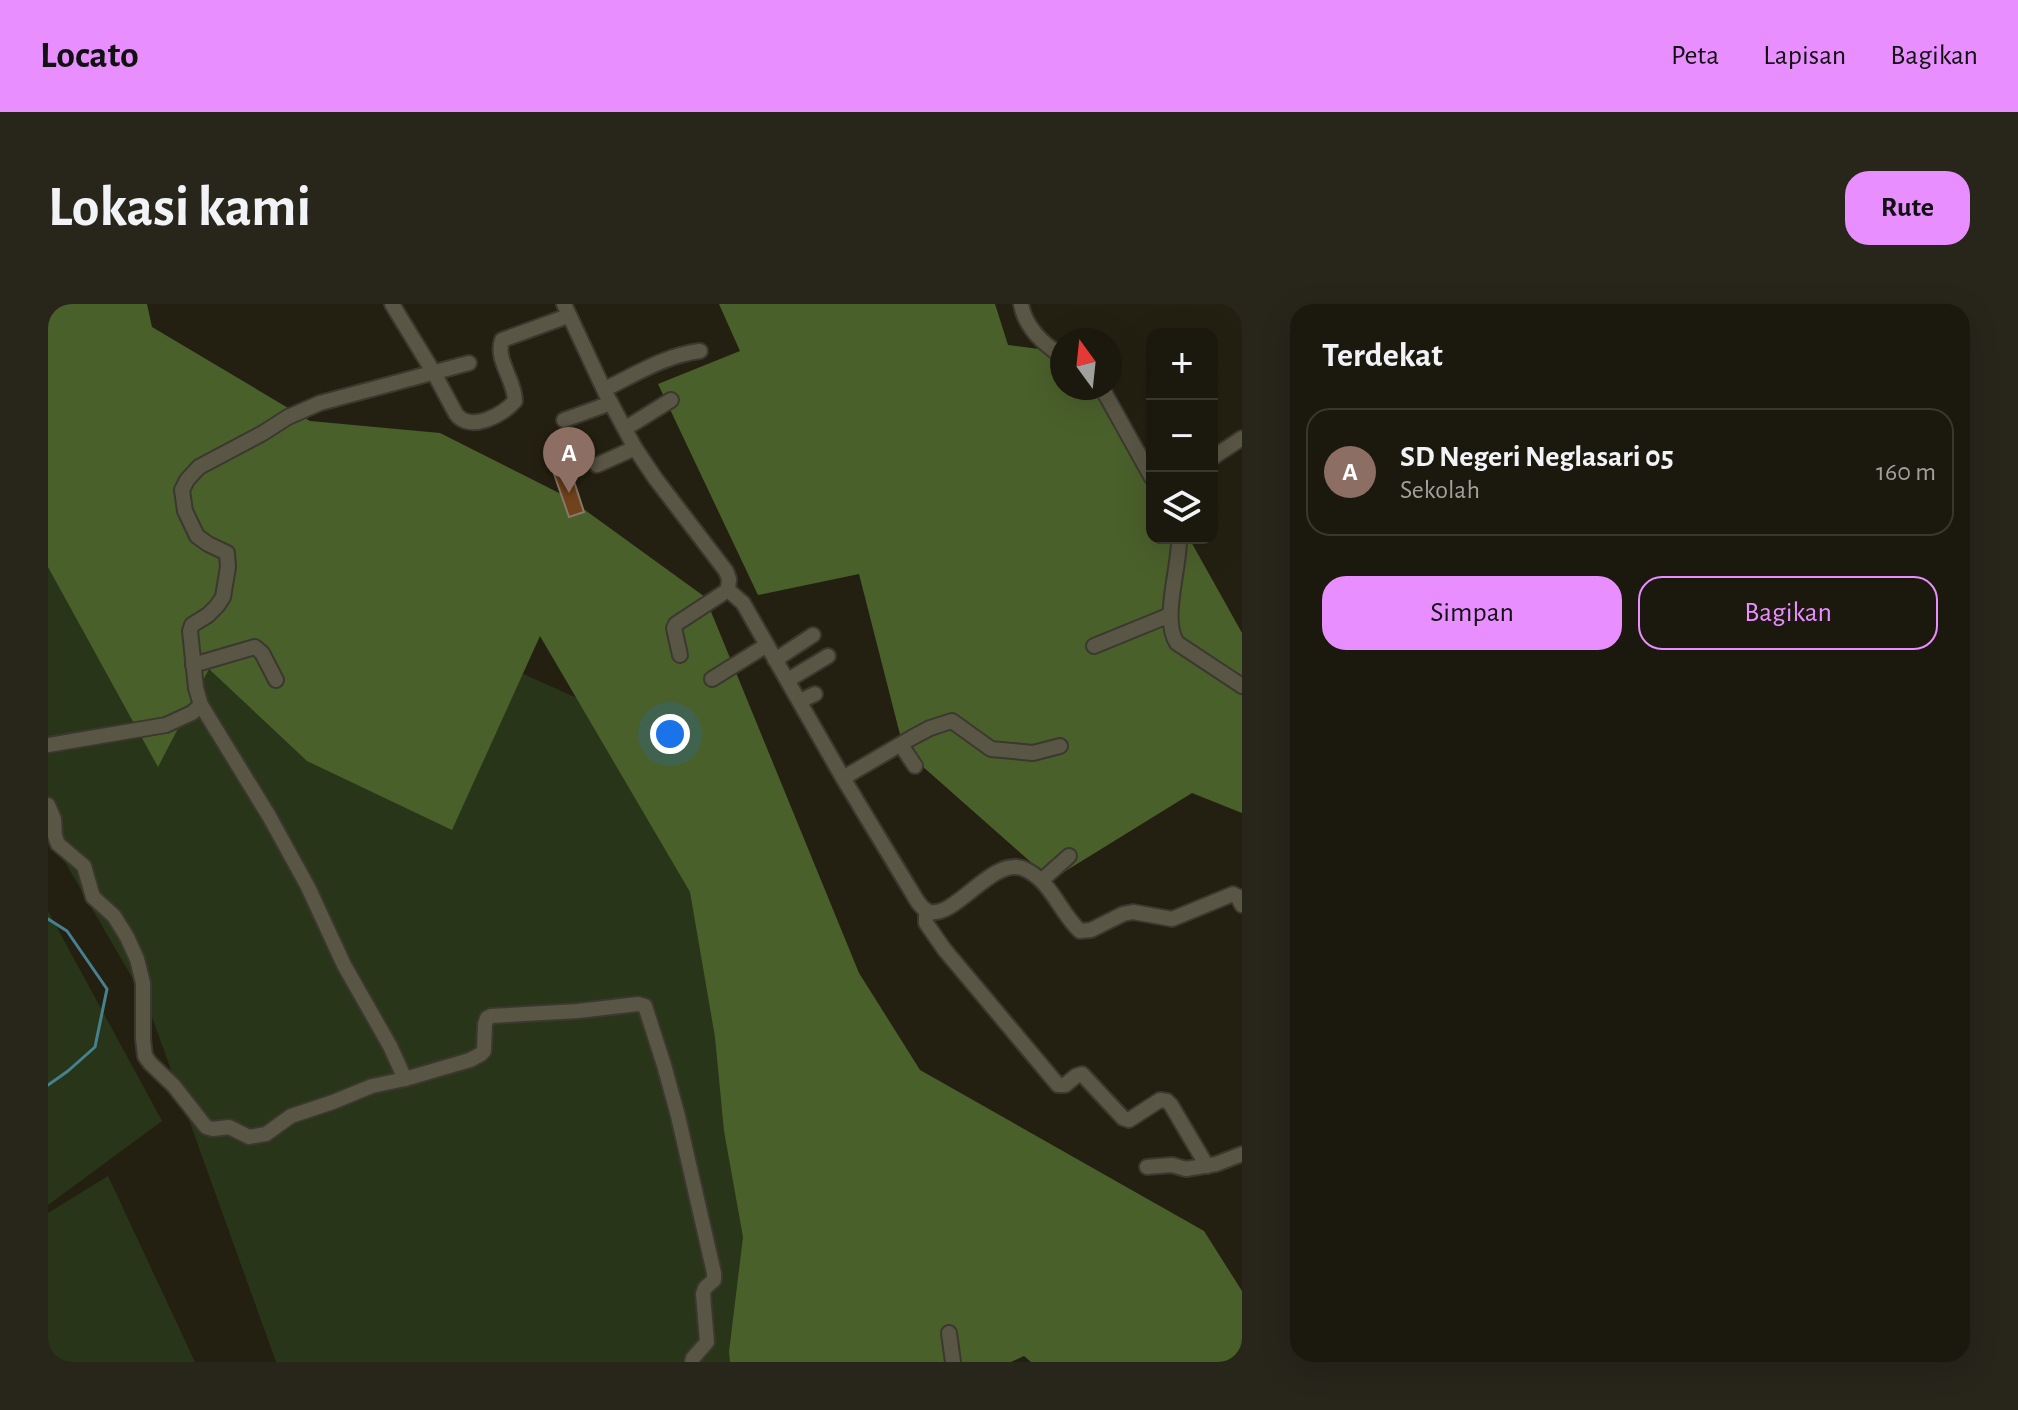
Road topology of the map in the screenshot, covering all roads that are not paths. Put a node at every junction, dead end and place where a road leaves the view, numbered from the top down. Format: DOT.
graph roads {
  1 [pos="392,304"];
  2 [pos="1021,304"];
  3 [pos="566,310"];
  4 [pos="1050,349"];
  5 [pos="700,351"];
  6 [pos="469,363"];
  7 [pos="434,373"];
  8 [pos="608,396"];
  9 [pos="671,400"];
  10 [pos="1109,400"];
  11 [pos="564,420"];
  12 [pos="626,428"];
  13 [pos="1241,442"];
  14 [pos="635,448"];
  15 [pos="1218,455"];
  16 [pos="597,465"];
  17 [pos="1149,472"];
  18 [pos="1179,544"];
  19 [pos="728,590"];
  20 [pos="1170,615"];
  21 [pos="813,635"];
  22 [pos="767,645"];
  23 [pos="1094,646"];
  24 [pos="680,655"];
  25 [pos="828,656"];
  26 [pos="775,660"];
  27 [pos="193,665"];
  28 [pos="712,679"];
  29 [pos="276,680"];
  30 [pos="788,680"];
  31 [pos="1242,686"];
  32 [pos="815,694"];
  33 [pos="800,701"];
  34 [pos="201,705"];
  35 [pos="48,745"];
  36 [pos="901,745"];
  37 [pos="1060,746"];
  38 [pos="915,766"];
  39 [pos="843,778"];
  40 [pos="48,805"];
  41 [pos="1069,856"];
  42 [pos="1042,880"];
  43 [pos="1242,905"];
  44 [pos="926,910"];
  45 [pos="405,1079"];
  46 [pos="1242,1154"];
  47 [pos="1207,1166"];
  48 [pos="1147,1167"];
  49 [pos="949,1333"];
  50 [pos="692,1362"];
  51 [pos="953,1362"];
  1 -- 7 [label="street"];
  2 -- 4 [label="street"];
  3 -- 7 [label="street"];
  3 -- 8 [label="street"];
  5 -- 8 [label="street"];
  6 -- 7 [label="street"];
  7 -- 27 [label="street"];
  8 -- 11 [label="street"];
  8 -- 12 [label="street"];
  9 -- 12 [label="street"];
  10 -- 17 [label="street"];
  12 -- 14 [label="street"];
  13 -- 15 [label="street"];
  14 -- 16 [label="street"];
  14 -- 19 [label="street"];
  18 -- 20 [label="street"];
  19 -- 22 [label="street"];
  19 -- 24 [label="street"];
  20 -- 23 [label="street"];
  20 -- 31 [label="street"];
  21 -- 26 [label="street"];
  22 -- 26 [label="street"];
  22 -- 28 [label="street"];
  25 -- 30 [label="street"];
  26 -- 30 [label="street"];
  27 -- 29 [label="street"];
  27 -- 34 [label="street"];
  30 -- 33 [label="street"];
  32 -- 33 [label="street"];
  33 -- 39 [label="street"];
  34 -- 35 [label="street"];
  34 -- 45 [label="street"];
  36 -- 37 [label="street"];
  36 -- 38 [label="street"];
  36 -- 39 [label="street"];
  39 -- 44 [label="street"];
  40 -- 45 [label="street"];
  41 -- 42 [label="street"];
  42 -- 43 [label="street"];
  42 -- 44 [label="street"];
  44 -- 47 [label="street"];
  45 -- 50 [label="street"];
  46 -- 47 [label="street"];
  47 -- 48 [label="street"];
  49 -- 51 [label="street"];
}
